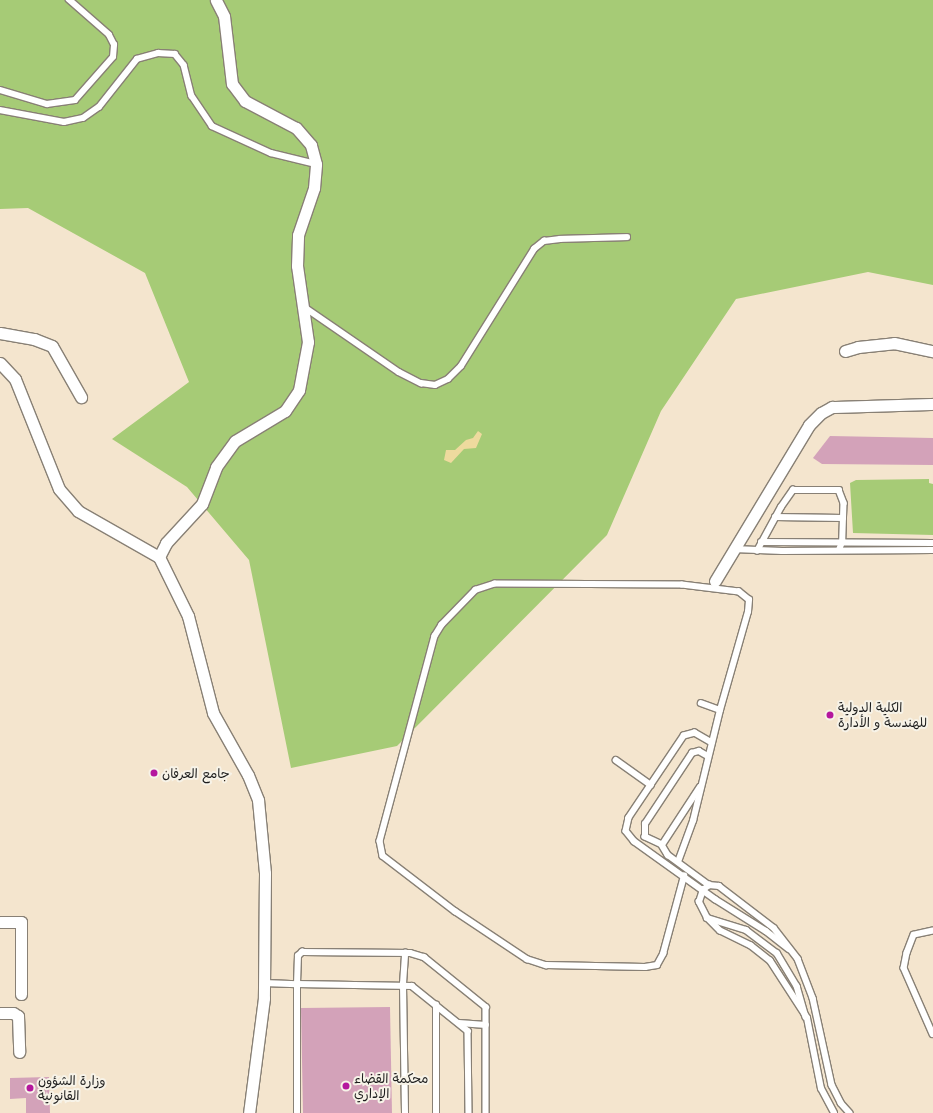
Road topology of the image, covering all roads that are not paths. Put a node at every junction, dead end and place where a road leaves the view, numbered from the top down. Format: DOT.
graph roads {
  1 [pos="68,0"];
  2 [pos="216,0"];
  3 [pos="0,90"];
  4 [pos="0,110"];
  5 [pos="316,164"];
  6 [pos="627,237"];
  7 [pos="303,306"];
  8 [pos="0,334"];
  9 [pos="845,351"];
  10 [pos="933,351"];
  11 [pos="0,364"];
  12 [pos="81,397"];
  13 [pos="933,404"];
  14 [pos="775,517"];
  15 [pos="843,518"];
  16 [pos="843,541"];
  17 [pos="761,542"];
  18 [pos="933,543"];
  19 [pos="734,549"];
  20 [pos="840,550"];
  21 [pos="933,550"];
  22 [pos="757,551"];
  23 [pos="159,557"];
  24 [pos="713,584"];
  25 [pos="701,703"];
  26 [pos="720,710"];
  27 [pos="712,743"];
  28 [pos="708,756"];
  29 [pos="616,760"];
  30 [pos="702,783"];
  31 [pos="651,785"];
  32 [pos="648,840"];
  33 [pos="662,845"];
  34 [pos="642,847"];
  35 [pos="678,862"];
  36 [pos="684,876"];
  37 [pos="709,885"];
  38 [pos="703,890"];
  39 [pos="707,918"];
  40 [pos="0,922"];
  41 [pos="933,930"];
  42 [pos="405,954"];
  43 [pos="798,959"];
  44 [pos="264,983"];
  45 [pos="297,984"];
  46 [pos="403,984"];
  47 [pos="21,994"];
  48 [pos="436,1005"];
  49 [pos="0,1013"];
  50 [pos="807,1018"];
  51 [pos="458,1023"];
  52 [pos="486,1025"];
  53 [pos="933,1034"];
  54 [pos="19,1052"];
  55 [pos="249,1113"];
  56 [pos="297,1113"];
  57 [pos="405,1113"];
  58 [pos="436,1113"];
  59 [pos="469,1113"];
  60 [pos="486,1113"];
  61 [pos="834,1113"];
  62 [pos="850,1113"];
  1 -- 3 [label="lane"];
  2 -- 5 [label="street"];
  4 -- 5 [label="lane"];
  5 -- 7 [label="street"];
  6 -- 7 [label="lane"];
  7 -- 23 [label="street"];
  8 -- 12 [label="street"];
  9 -- 10 [label="street"];
  11 -- 23 [label="street"];
  13 -- 19 [label="street"];
  14 -- 15 [label="lane"];
  14 -- 15 [label="lane"];
  14 -- 17 [label="lane"];
  15 -- 16 [label="lane"];
  16 -- 17 [label="lane"];
  16 -- 18 [label="lane"];
  16 -- 20 [label="lane"];
  17 -- 22 [label="lane"];
  19 -- 22 [label="lane"];
  19 -- 24 [label="street"];
  20 -- 21 [label="lane"];
  20 -- 22 [label="lane"];
  23 -- 44 [label="street"];
  24 -- 26 [label="lane"];
  24 -- 36 [label="lane"];
  25 -- 26 [label="lane"];
  26 -- 27 [label="lane"];
  27 -- 28 [label="lane"];
  27 -- 31 [label="lane"];
  28 -- 30 [label="lane"];
  28 -- 32 [label="lane"];
  29 -- 31 [label="lane"];
  30 -- 33 [label="lane"];
  30 -- 35 [label="lane"];
  31 -- 34 [label="lane"];
  32 -- 33 [label="lane"];
  32 -- 34 [label="lane"];
  33 -- 35 [label="lane"];
  34 -- 36 [label="lane"];
  35 -- 37 [label="lane"];
  36 -- 38 [label="lane"];
  37 -- 38 [label="lane"];
  37 -- 43 [label="lane"];
  38 -- 39 [label="lane"];
  38 -- 43 [label="lane"];
  39 -- 50 [label="lane"];
  39 -- 50 [label="lane"];
  40 -- 47 [label="street"];
  41 -- 53 [label="lane"];
  42 -- 45 [label="lane"];
  42 -- 46 [label="lane"];
  42 -- 52 [label="lane"];
  43 -- 62 [label="lane"];
  44 -- 45 [label="lane"];
  44 -- 55 [label="street"];
  45 -- 46 [label="lane"];
  45 -- 56 [label="lane"];
  46 -- 48 [label="lane"];
  46 -- 57 [label="lane"];
  48 -- 51 [label="lane"];
  48 -- 58 [label="lane"];
  49 -- 54 [label="street"];
  50 -- 61 [label="lane"];
  51 -- 52 [label="lane"];
  51 -- 59 [label="lane"];
  52 -- 60 [label="lane"];
}
